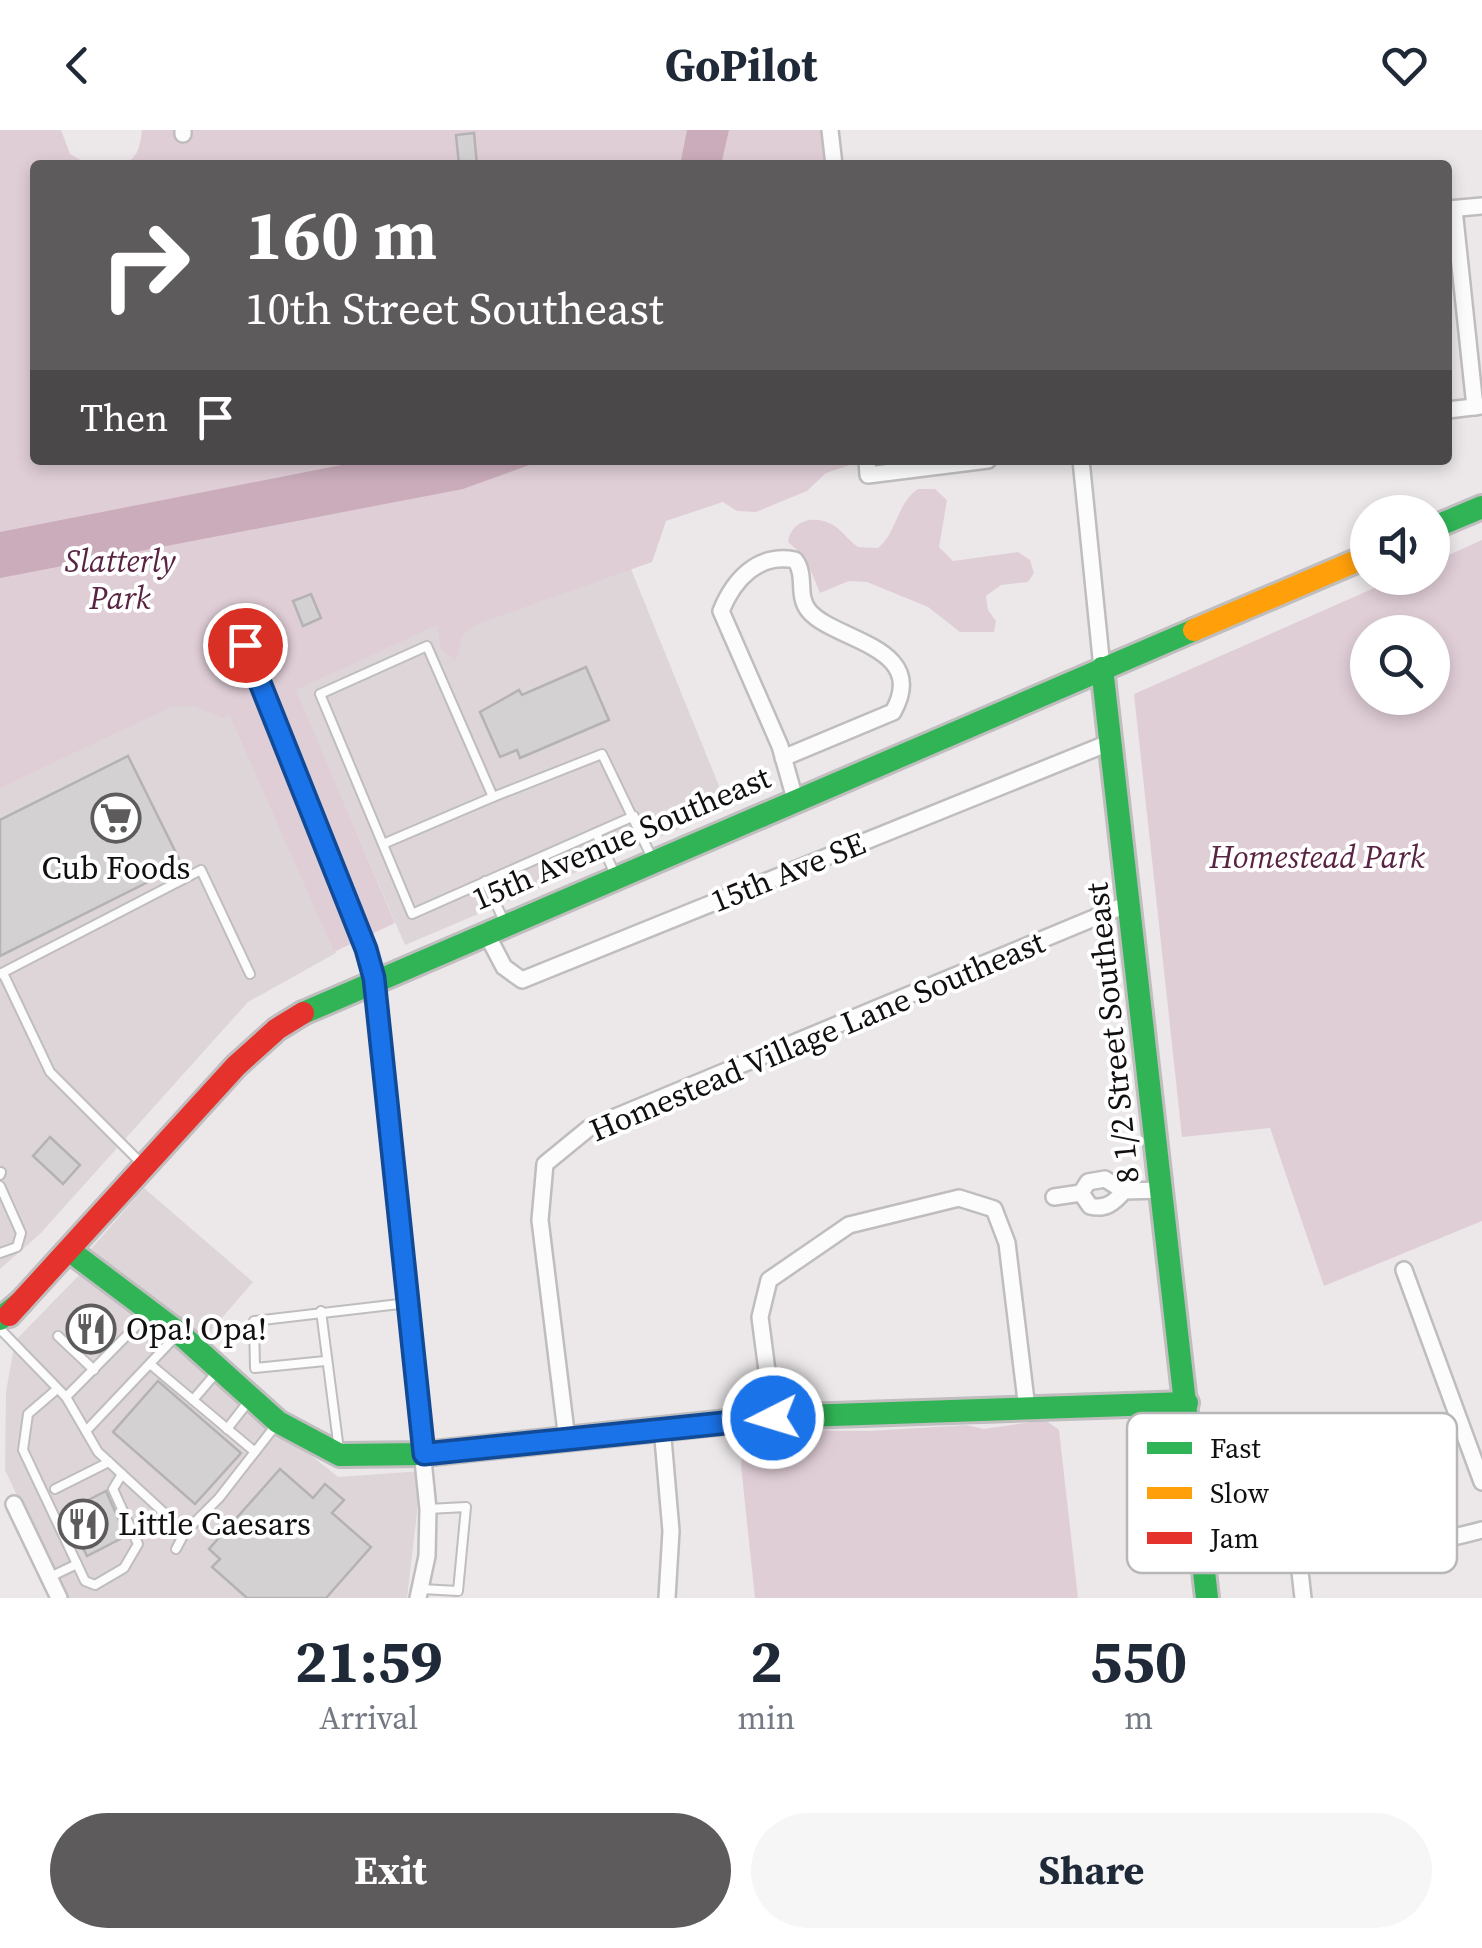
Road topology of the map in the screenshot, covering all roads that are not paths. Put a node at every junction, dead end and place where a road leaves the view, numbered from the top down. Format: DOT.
graph roads {
  1 [pos="830,130"];
  2 [pos="833,160"];
  3 [pos="1482,206"];
  4 [pos="1452,209"];
  5 [pos="1452,216"];
  6 [pos="1478,407"];
  7 [pos="1452,410"];
  8 [pos="902,465"];
  9 [pos="1081,465"];
  10 [pos="868,467"];
  11 [pos="1482,507"];
  12 [pos="1450,520"];
  13 [pos="1350,564"];
  14 [pos="245,645"];
  15 [pos="1102,668"];
  16 [pos="1111,742"];
  17 [pos="783,758"];
  18 [pos="493,797"];
  19 [pos="794,799"];
  20 [pos="634,816"];
  21 [pos="596,833"];
  22 [pos="383,844"];
  23 [pos="653,860"];
  24 [pos="616,875"];
  25 [pos="486,882"];
  26 [pos="1130,904"];
  27 [pos="495,927"];
  28 [pos="1,974"];
  29 [pos="250,974"];
  30 [pos="374,978"];
  31 [pos="144,1165"];
  32 [pos="0,1186"];
  33 [pos="1162,1190"];
  34 [pos="1124,1192"];
  35 [pos="1081,1193"];
  36 [pos="1054,1197"];
  37 [pos="70,1251"];
  38 [pos="0,1253"];
  39 [pos="1404,1270"];
  40 [pos="408,1303"];
  41 [pos="320,1311"];
  42 [pos="151,1312"];
  43 [pos="0,1324"];
  44 [pos="179,1333"];
  45 [pos="58,1336"];
  46 [pos="325,1361"];
  47 [pos="150,1364"];
  48 [pos="94,1370"];
  49 [pos="219,1370"];
  50 [pos="56,1390"];
  51 [pos="66,1397"];
  52 [pos="251,1398"];
  53 [pos="193,1400"];
  54 [pos="1187,1403"];
  55 [pos="1027,1408"];
  56 [pos="1188,1413"];
  57 [pos="1457,1413"];
  58 [pos="1457,1414"];
  59 [pos="773,1418"];
  60 [pos="278,1422"];
  61 [pos="227,1428"];
  62 [pos="662,1428"];
  63 [pos="86,1432"];
  64 [pos="567,1440"];
  65 [pos="254,1452"];
  66 [pos="424,1454"];
  67 [pos="340,1455"];
  68 [pos="109,1462"];
  69 [pos="122,1474"];
  70 [pos="1482,1482"];
  71 [pos="55,1490"];
  72 [pos="466,1492"];
  73 [pos="14,1504"];
  74 [pos="466,1507"];
  75 [pos="428,1509"];
  76 [pos="1482,1530"];
  77 [pos="184,1532"];
  78 [pos="1457,1534"];
  79 [pos="176,1549"];
  80 [pos="77,1564"];
  81 [pos="1204,1573"];
  82 [pos="1300,1573"];
  83 [pos="49,1577"];
  84 [pos="419,1594"];
  85 [pos="458,1595"];
  86 [pos="60,1598"];
  87 [pos="667,1598"];
  88 [pos="1207,1598"];
  89 [pos="1303,1598"];
  1 -- 2 [label="street"];
  3 -- 4 [label="street"];
  5 -- 6 [label="street"];
  6 -- 7 [label="street"];
  8 -- 10 [label="street"];
  9 -- 15 [label="street, 8 1/2 Street Southeast"];
  11 -- 12 [label="street"];
  13 -- 15 [label="street, 15th Avenue Southeast"];
  14 -- 30 [label="street"];
  15 -- 16 [label="street, 8 1/2 Street Southeast"];
  15 -- 19 [label="street, 15th Avenue Southeast"];
  16 -- 26 [label="street, 8 1/2 Street Southeast"];
  16 -- 27 [label="street, 15th Ave SE"];
  17 -- 17 [label="street"];
  17 -- 19 [label="street"];
  18 -- 20 [label="lane"];
  18 -- 22 [label="lane"];
  18 -- 22 [label="lane"];
  19 -- 23 [label="street, 15th Avenue Southeast"];
  20 -- 21 [label="lane"];
  20 -- 23 [label="lane"];
  21 -- 24 [label="lane"];
  21 -- 25 [label="lane"];
  22 -- 25 [label="lane"];
  23 -- 24 [label="street, 15th Avenue Southeast"];
  24 -- 27 [label="street, 15th Avenue Southeast"];
  25 -- 27 [label="lane"];
  26 -- 33 [label="street, 8 1/2 Street Southeast"];
  26 -- 64 [label="street, Homestead Village Lane Southeast"];
  27 -- 30 [label="street, 15th Avenue Southeast"];
  28 -- 29 [label="lane"];
  28 -- 31 [label="lane"];
  30 -- 31 [label="street, 15th Avenue Southeast"];
  30 -- 40 [label="street"];
  31 -- 37 [label="street, 15th Avenue Southeast"];
  32 -- 38 [label="lane"];
  33 -- 34 [label="street"];
  33 -- 54 [label="street, 8 1/2 Street Southeast"];
  34 -- 35 [label="street"];
  34 -- 35 [label="street"];
  35 -- 36 [label="street"];
  37 -- 42 [label="street"];
  37 -- 43 [label="street, 15th Avenue Southeast"];
  39 -- 57 [label="street"];
  40 -- 41 [label="lane"];
  40 -- 66 [label="street"];
  41 -- 46 [label="lane"];
  41 -- 46 [label="lane"];
  42 -- 44 [label="street"];
  42 -- 48 [label="lane"];
  43 -- 50 [label="lane"];
  44 -- 47 [label="lane"];
  44 -- 49 [label="street"];
  45 -- 48 [label="lane"];
  46 -- 67 [label="lane"];
  47 -- 53 [label="lane"];
  47 -- 63 [label="lane"];
  48 -- 51 [label="lane"];
  49 -- 52 [label="street"];
  49 -- 53 [label="lane"];
  50 -- 51 [label="lane"];
  50 -- 80 [label="lane"];
  51 -- 63 [label="lane"];
  52 -- 60 [label="street"];
  52 -- 61 [label="lane"];
  53 -- 61 [label="lane"];
  54 -- 55 [label="street"];
  54 -- 56 [label="street, 8 1/2 Street Southeast"];
  55 -- 59 [label="street"];
  55 -- 59 [label="street"];
  58 -- 70 [label="street"];
  59 -- 62 [label="street"];
  60 -- 65 [label="lane"];
  60 -- 67 [label="street"];
  61 -- 65 [label="lane"];
  62 -- 64 [label="street"];
  62 -- 87 [label="street"];
  63 -- 68 [label="lane"];
  64 -- 66 [label="street"];
  65 -- 77 [label="lane"];
  66 -- 67 [label="street"];
  66 -- 75 [label="street"];
  68 -- 69 [label="lane"];
  68 -- 71 [label="lane"];
  69 -- 77 [label="lane"];
  69 -- 80 [label="lane"];
  72 -- 74 [label="lane"];
  73 -- 83 [label="street"];
  74 -- 75 [label="lane"];
  74 -- 85 [label="lane"];
  75 -- 84 [label="street"];
  76 -- 78 [label="street"];
  77 -- 79 [label="lane"];
  80 -- 83 [label="lane"];
  81 -- 88 [label="street, 8 1/2 Street Southeast"];
  82 -- 89 [label="street"];
  83 -- 86 [label="street"];
  84 -- 85 [label="lane"];
}
